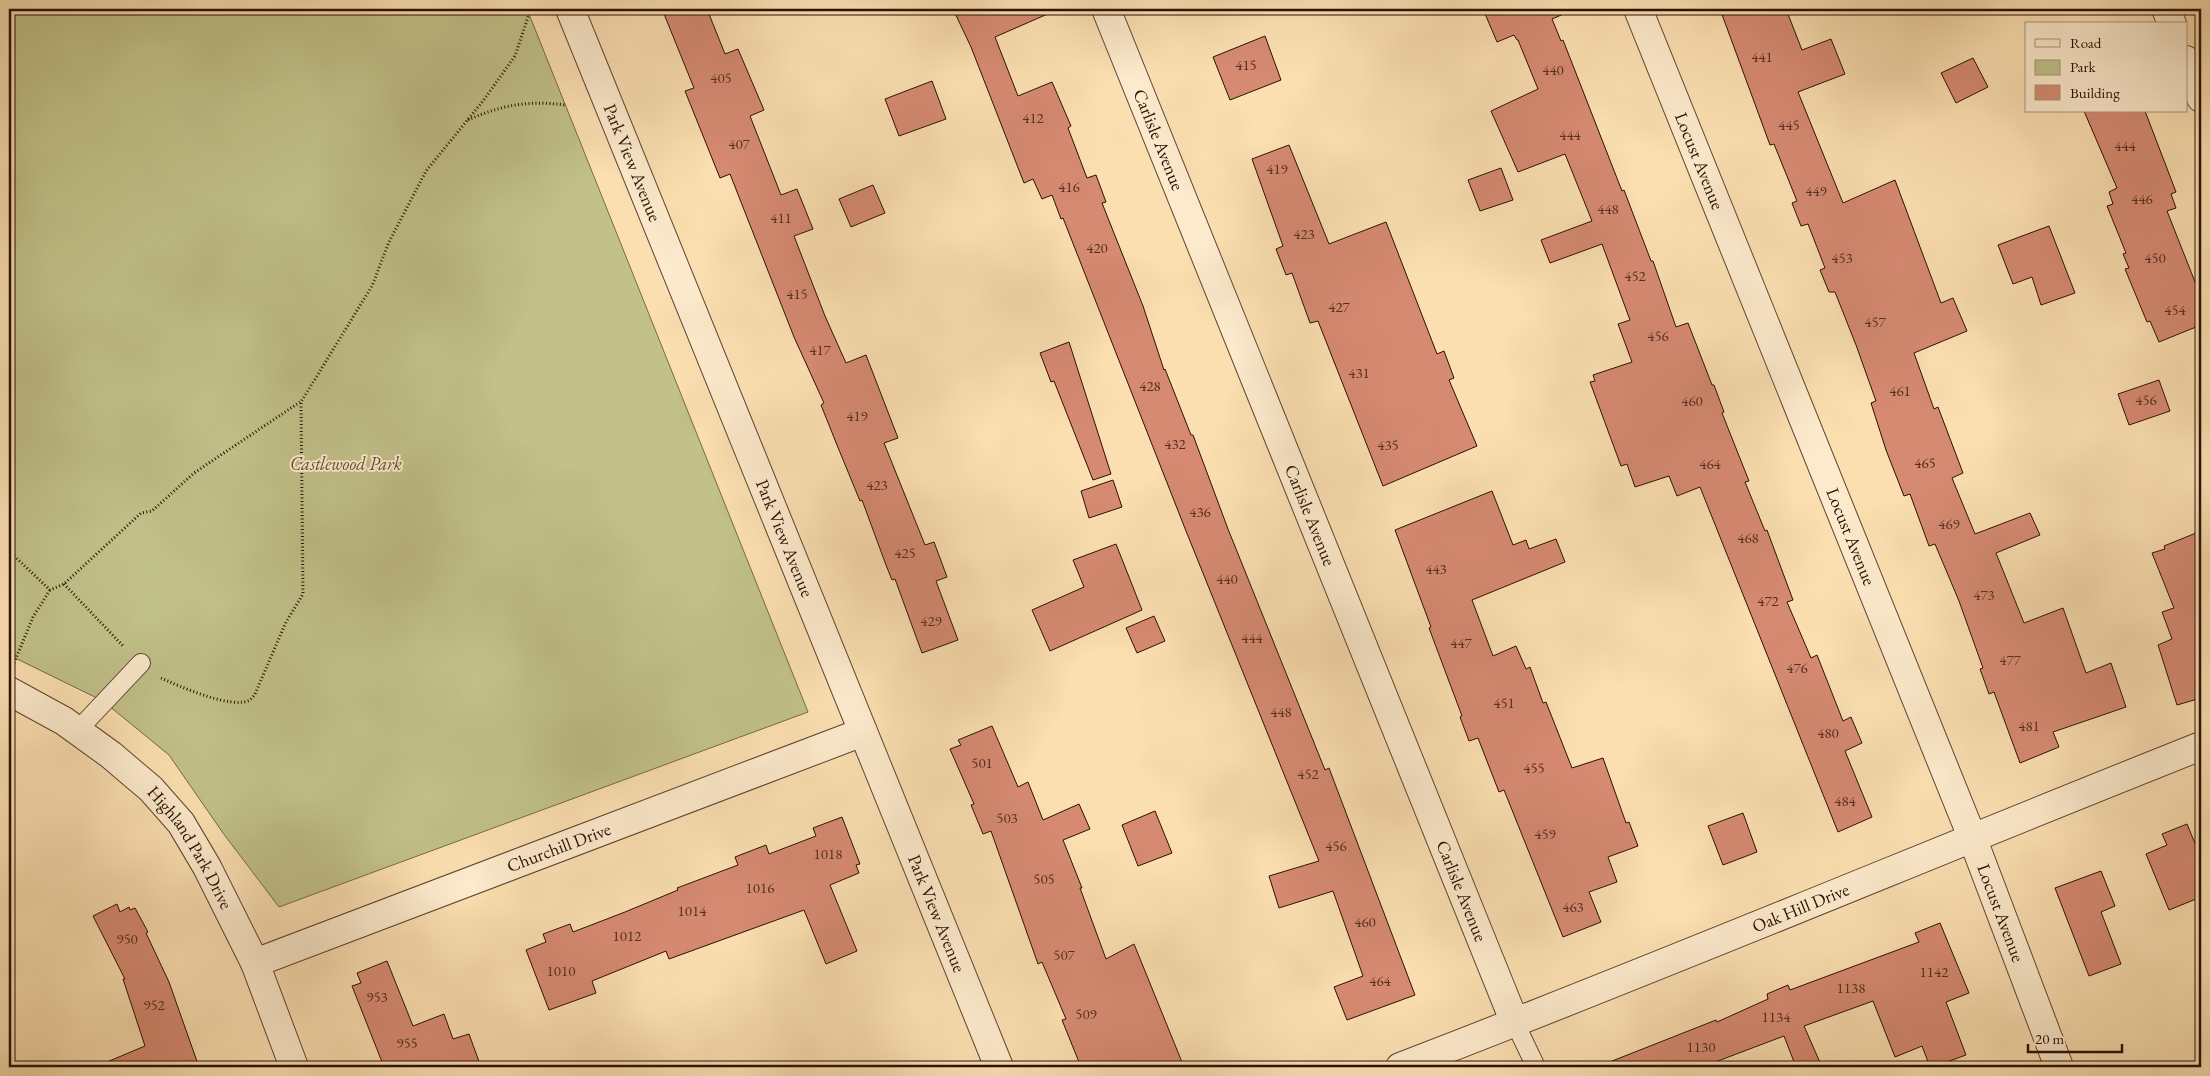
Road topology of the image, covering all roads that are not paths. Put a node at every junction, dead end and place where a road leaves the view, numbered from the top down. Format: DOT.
graph roads {
  1 [pos="570,9"];
  2 [pos="1106,9"];
  3 [pos="1638,9"];
  4 [pos="2166,9"];
  5 [pos="2171,22"];
  6 [pos="2188,65"];
  7 [pos="2201,98"];
  8 [pos="141,663"];
  9 [pos="9,691"];
  10 [pos="78,731"];
  11 [pos="863,732"];
  12 [pos="2201,746"];
  13 [pos="1972,837"];
  14 [pos="255,962"];
  15 [pos="1515,1023"];
  16 [pos="294,1067"];
  17 [pos="999,1067"];
  18 [pos="1400,1067"];
  19 [pos="1536,1067"];
  20 [pos="2059,1067"];
  1 -- 11 [label="street, Park View Avenue"];
  2 -- 15 [label="street, Carlisle Avenue"];
  3 -- 13 [label="street, Locust Avenue"];
  4 -- 5 [label="street"];
  6 -- 7 [label="street"];
  8 -- 10 [label="lane"];
  9 -- 10 [label="street, Highland Park Drive"];
  10 -- 14 [label="street, Highland Park Drive"];
  11 -- 14 [label="street, Churchill Drive"];
  11 -- 17 [label="street, Park View Avenue"];
  12 -- 13 [label="street, Oak Hill Drive"];
  13 -- 15 [label="street, Oak Hill Drive"];
  13 -- 20 [label="street, Locust Avenue"];
  14 -- 16 [label="street, Highland Park Drive"];
  15 -- 18 [label="street, Oak Hill Drive"];
  15 -- 19 [label="lane"];
}
